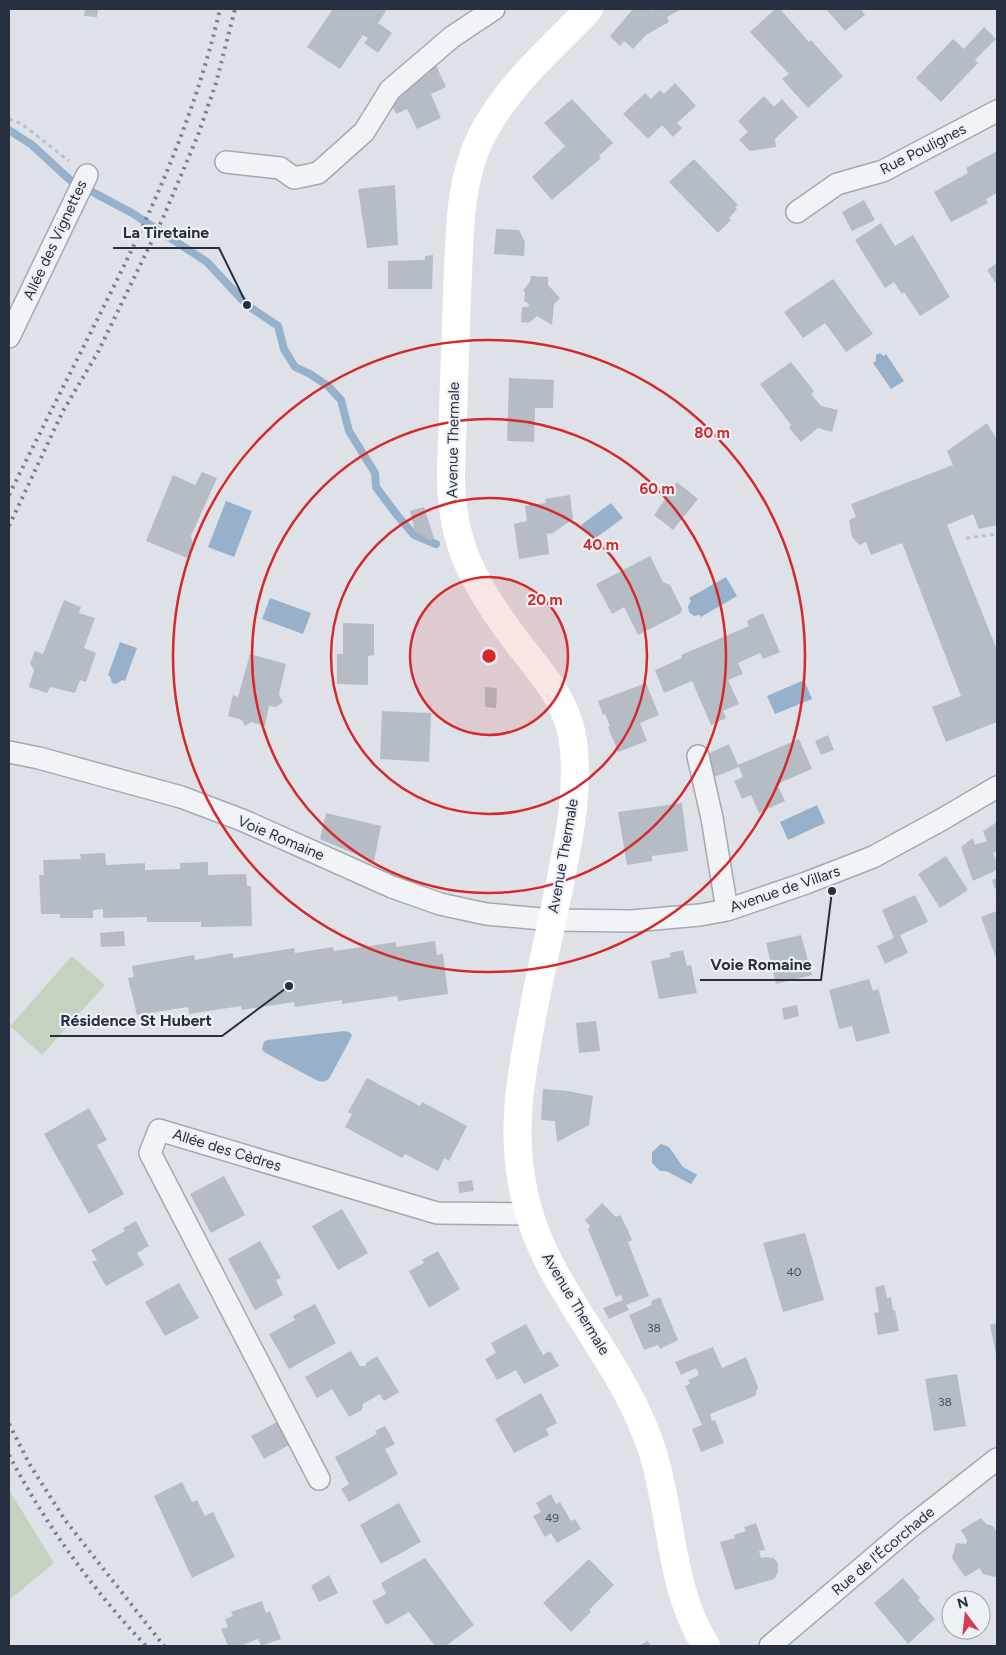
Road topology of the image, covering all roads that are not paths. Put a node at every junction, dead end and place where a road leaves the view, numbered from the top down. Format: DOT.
graph roads {
  1 [pos="494,9"];
  2 [pos="589,9"];
  3 [pos="997,111"];
  4 [pos="226,162"];
  5 [pos="87,175"];
  6 [pos="797,212"];
  7 [pos="9,337"];
  8 [pos="9,752"];
  9 [pos="698,756"];
  10 [pos="997,787"];
  11 [pos="727,910"];
  12 [pos="553,920"];
  13 [pos="530,1214"];
  14 [pos="997,1459"];
  15 [pos="319,1479"];
  16 [pos="706,1646"];
  17 [pos="770,1646"];
  1 -- 4 [label="street"];
  2 -- 12 [label="main road, Avenue Thermale"];
  3 -- 6 [label="street, Rue Poulignes"];
  5 -- 7 [label="street, Allée des Vignettes"];
  8 -- 12 [label="street, Voie Romaine"];
  9 -- 11 [label="street"];
  10 -- 11 [label="street, Avenue de Villars"];
  11 -- 12 [label="street, Avenue de Villars"];
  12 -- 13 [label="main road, Avenue Thermale"];
  13 -- 15 [label="street, Allée des Cèdres"];
  13 -- 16 [label="main road, Avenue Thermale"];
  14 -- 17 [label="street, Rue de l'Écorchade"];
}
